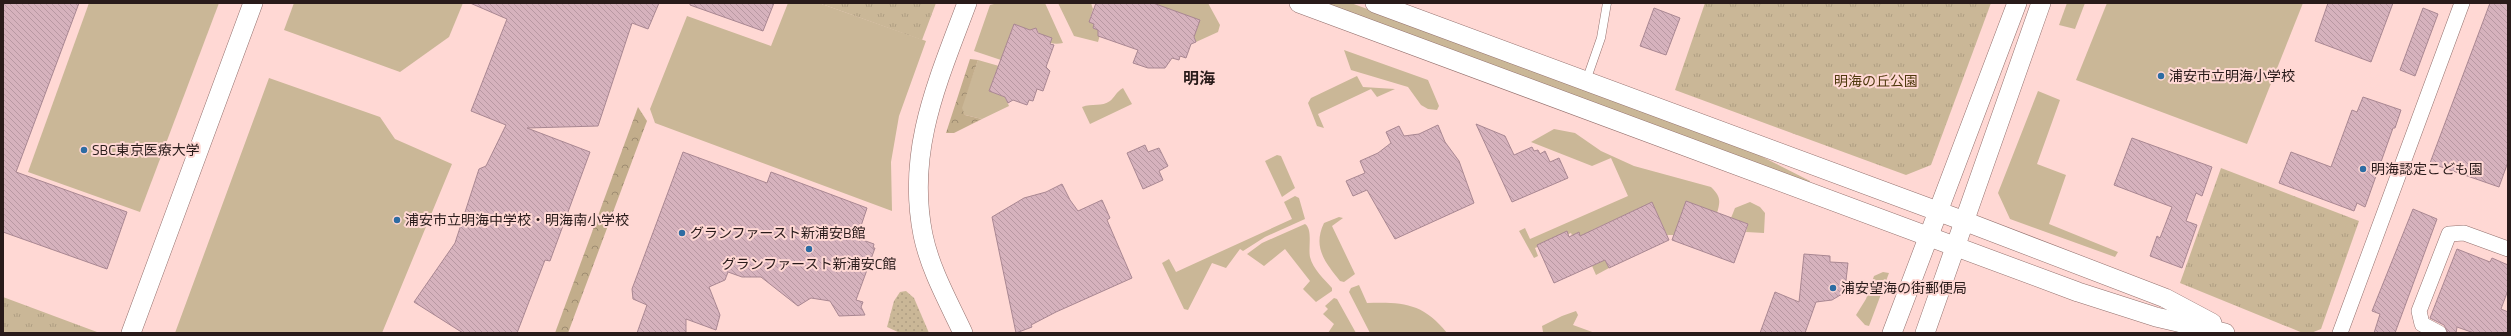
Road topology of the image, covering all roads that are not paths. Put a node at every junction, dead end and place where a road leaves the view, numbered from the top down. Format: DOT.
graph roads {
  1 [pos="253,3"];
  2 [pos="967,3"];
  3 [pos="1299,3"];
  4 [pos="1375,3"];
  5 [pos="1607,3"];
  6 [pos="2017,3"];
  7 [pos="2041,3"];
  8 [pos="2462,3"];
  9 [pos="1586,82"];
  10 [pos="1937,212"];
  11 [pos="1964,221"];
  12 [pos="1928,236"];
  13 [pos="1955,246"];
  14 [pos="2508,249"];
  15 [pos="131,333"];
  16 [pos="962,333"];
  17 [pos="1892,333"];
  18 [pos="1925,333"];
  19 [pos="2225,333"];
  20 [pos="2230,333"];
  21 [pos="2340,333"];
  22 [pos="2439,333"];
  1 -- 15 [label="street"];
  2 -- 16 [label="street"];
  3 -- 12 [label="street"];
  4 -- 9 [label="street"];
  5 -- 9 [label="lane"];
  6 -- 10 [label="street"];
  7 -- 11 [label="street"];
  8 -- 21 [label="street"];
  9 -- 10 [label="street"];
  10 -- 11 [label="street"];
  10 -- 12 [label="street"];
  11 -- 13 [label="street"];
  11 -- 20 [label="street"];
  12 -- 13 [label="street"];
  12 -- 17 [label="street"];
  13 -- 18 [label="street"];
  13 -- 19 [label="street"];
  14 -- 22 [label="street"];
}
